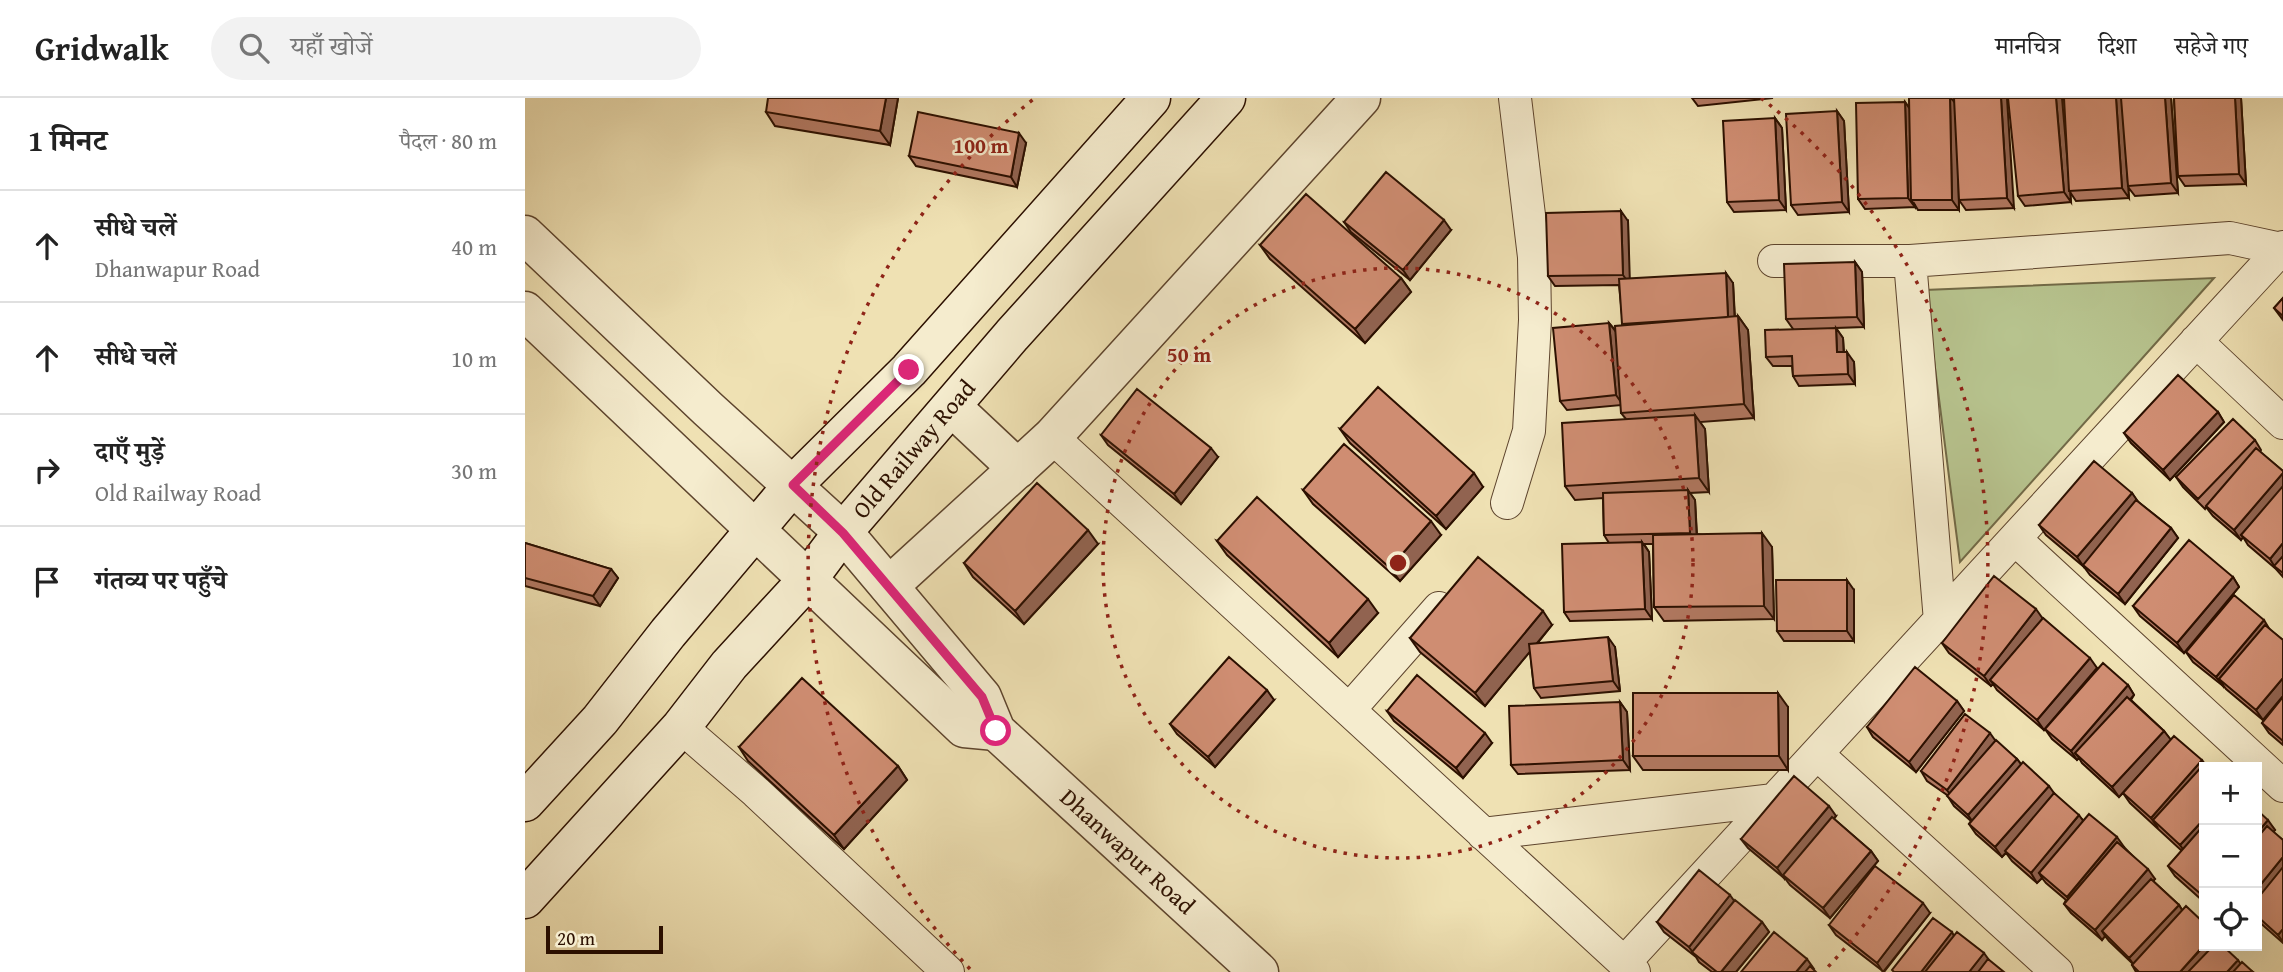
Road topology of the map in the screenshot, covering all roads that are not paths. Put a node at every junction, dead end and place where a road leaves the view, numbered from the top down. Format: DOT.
graph roads {
  1 [pos="1151,98"];
  2 [pos="1226,98"];
  3 [pos="1361,98"];
  4 [pos="1515,98"];
  5 [pos="525,235"];
  6 [pos="2282,248"];
  7 [pos="1774,261"];
  8 [pos="1910,261"];
  9 [pos="525,311"];
  10 [pos="2196,341"];
  11 [pos="951,407"];
  12 [pos="2283,423"];
  13 [pos="1052,437"];
  14 [pos="1017,469"];
  15 [pos="793,485"];
  16 [pos="1507,503"];
  17 [pos="754,529"];
  18 [pos="843,533"];
  19 [pos="2015,539"];
  20 [pos="808,579"];
  21 [pos="889,586"];
  22 [pos="1457,588"];
  23 [pos="1940,621"];
  24 [pos="1349,710"];
  25 [pos="681,726"];
  26 [pos="996,731"];
  27 [pos="1817,754"];
  28 [pos="2283,786"];
  29 [pos="1774,800"];
  30 [pos="525,802"];
  31 [pos="1483,834"];
  32 [pos="525,898"];
  33 [pos="1629,968"];
  34 [pos="948,972"];
  35 [pos="1259,972"];
  36 [pos="2057,972"];
  1 -- 15 [label="street"];
  2 -- 11 [label="street, Old Railway Road"];
  3 -- 13 [label="street"];
  4 -- 16 [label="street"];
  5 -- 15 [label="street, Dhanwapur Road"];
  6 -- 8 [label="street"];
  6 -- 10 [label="street"];
  7 -- 8 [label="street"];
  8 -- 23 [label="street"];
  9 -- 17 [label="street"];
  10 -- 12 [label="street"];
  10 -- 19 [label="street"];
  11 -- 14 [label="street"];
  11 -- 18 [label="street, Old Railway Road"];
  13 -- 14 [label="street"];
  13 -- 24 [label="street"];
  14 -- 21 [label="street"];
  15 -- 17 [label="street"];
  15 -- 18 [label="street, Dhanwapur Road"];
  17 -- 20 [label="street"];
  17 -- 30 [label="street"];
  18 -- 20 [label="street, Old Railway Road"];
  18 -- 21 [label="street, Dhanwapur Road"];
  19 -- 23 [label="street"];
  19 -- 28 [label="street"];
  20 -- 25 [label="street, Old Railway Road"];
  20 -- 26 [label="street"];
  21 -- 26 [label="street, Dhanwapur Road"];
  22 -- 24 [label="street"];
  23 -- 27 [label="street"];
  24 -- 31 [label="street"];
  25 -- 32 [label="street, Old Railway Road"];
  25 -- 34 [label="street"];
  26 -- 35 [label="street, Dhanwapur Road"];
  27 -- 29 [label="street"];
  27 -- 36 [label="street"];
  29 -- 31 [label="street"];
  29 -- 33 [label="street"];
  31 -- 33 [label="street"];
}
